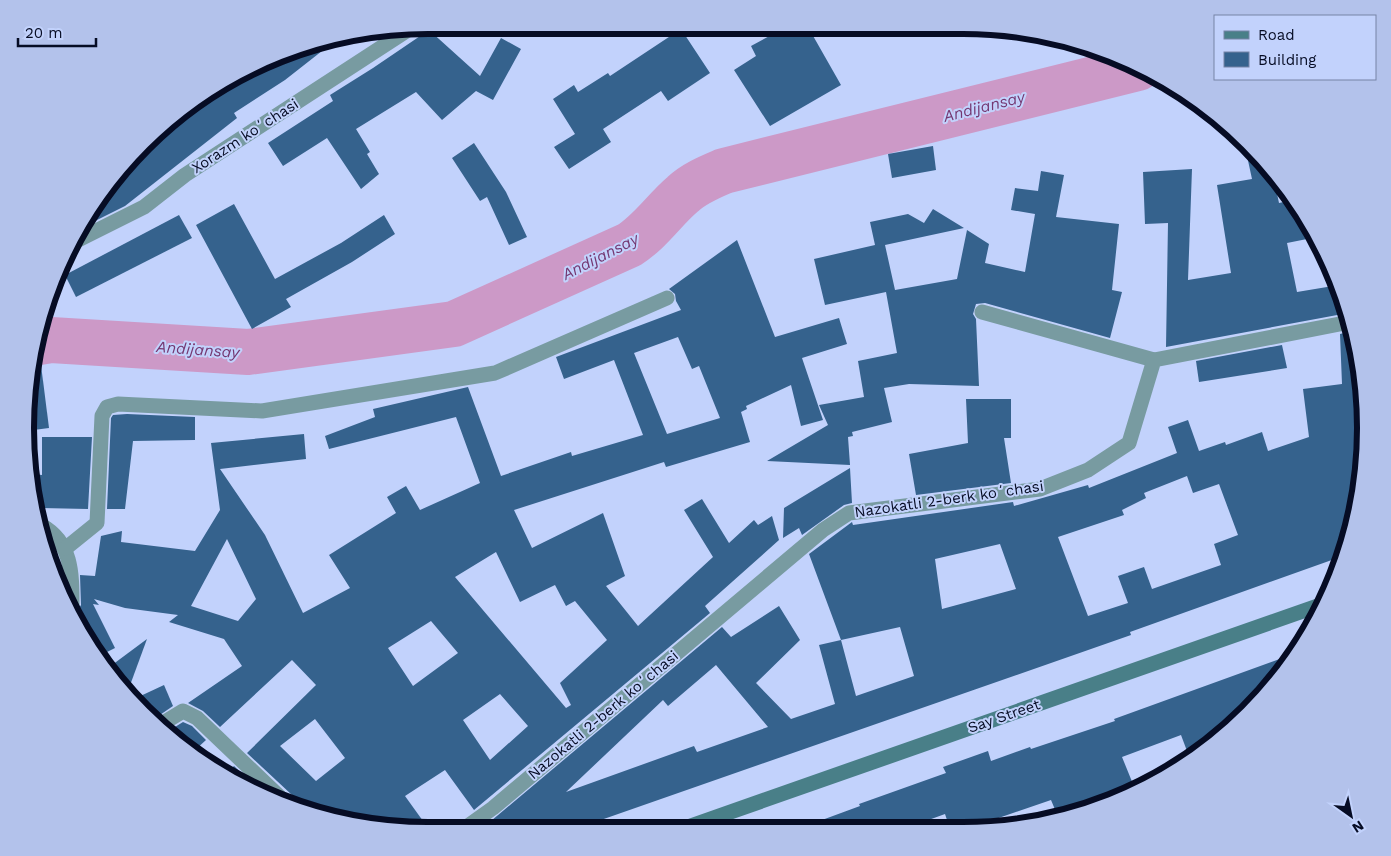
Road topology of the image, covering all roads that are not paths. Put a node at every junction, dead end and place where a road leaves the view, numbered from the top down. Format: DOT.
graph roads {
  1 [pos="400,35"];
  2 [pos="83,237"];
  3 [pos="667,298"];
  4 [pos="982,312"];
  5 [pos="1343,323"];
  6 [pos="1154,360"];
  7 [pos="47,528"];
  8 [pos="66,548"];
  9 [pos="72,597"];
  10 [pos="1314,607"];
  11 [pos="165,722"];
  12 [pos="272,790"];
  13 [pos="473,822"];
  14 [pos="702,822"];
  1 -- 2 [label="street, Xorazm koʻchasi"];
  3 -- 8 [label="street"];
  4 -- 6 [label="street"];
  5 -- 6 [label="street"];
  6 -- 13 [label="street, Nazokatli 2-berk koʻchasi"];
  7 -- 8 [label="street"];
  8 -- 9 [label="street"];
  10 -- 14 [label="main road, Say Street"];
  11 -- 12 [label="street"];
}
